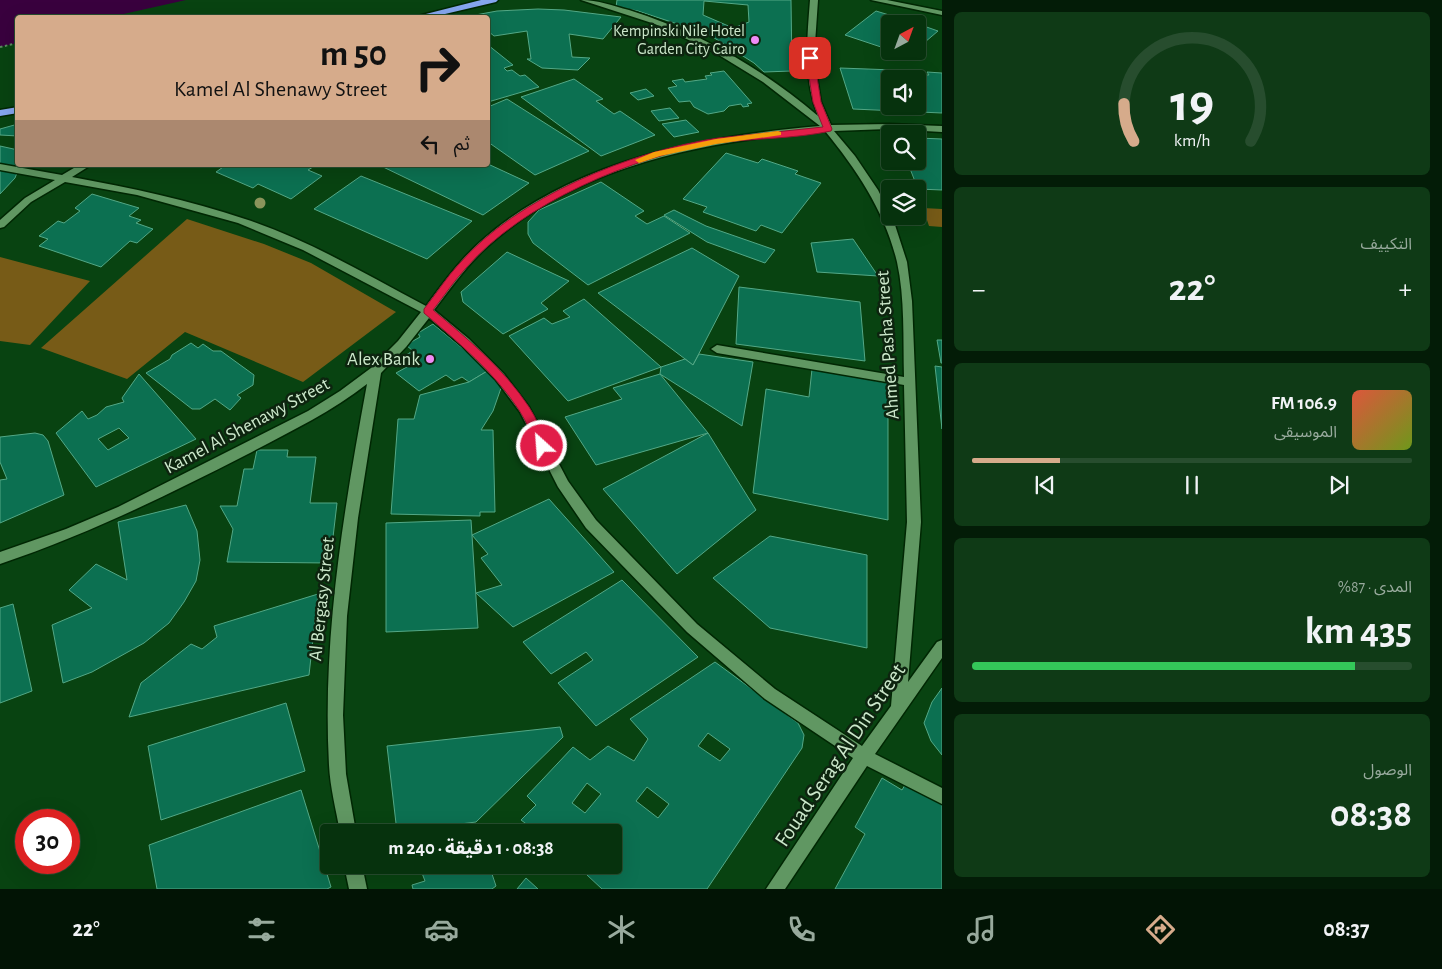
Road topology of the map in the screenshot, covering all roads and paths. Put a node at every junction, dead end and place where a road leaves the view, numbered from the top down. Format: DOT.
graph roads {
  1 [pos="493,0"];
  2 [pos="585,0"];
  3 [pos="814,0"];
  4 [pos="875,0"];
  5 [pos="920,0"];
  6 [pos="942,5"];
  7 [pos="942,13"];
  8 [pos="427,15"];
  9 [pos="15,44"];
  10 [pos="0,47"];
  11 [pos="15,111"];
  12 [pos="0,114"];
  13 [pos="828,129"];
  14 [pos="942,129"];
  15 [pos="0,167"];
  16 [pos="83,167"];
  17 [pos="64,178"];
  18 [pos="0,225"];
  19 [pos="428,311"];
  20 [pos="716,349"];
  21 [pos="375,371"];
  22 [pos="910,382"];
  23 [pos="0,558"];
  24 [pos="942,646"];
  25 [pos="898,710"];
  26 [pos="864,756"];
  27 [pos="942,796"];
  28 [pos="347,824"];
  29 [pos="355,874"];
  30 [pos="358,889"];
  31 [pos="776,889"];
  1 -- 8 [label="highway"];
  2 -- 13 [label="street"];
  3 -- 13 [label="street, Ahmed Pasha Street"];
  4 -- 7 [label="street"];
  5 -- 6 [label="street"];
  9 -- 10 [label="path"];
  11 -- 12 [label="highway"];
  13 -- 14 [label="street, Kamel Al Shenawy Street"];
  13 -- 19 [label="street, Kamel Al Shenawy Street"];
  13 -- 22 [label="street, Ahmed Pasha Street"];
  15 -- 17 [label="street"];
  16 -- 17 [label="street"];
  17 -- 18 [label="street"];
  17 -- 19 [label="street"];
  19 -- 21 [label="street, Kamel Al Shenawy Street"];
  19 -- 26 [label="street"];
  20 -- 22 [label="street"];
  21 -- 23 [label="street, Kamel Al Shenawy Street"];
  21 -- 28 [label="street, Al Bergasy Street"];
  22 -- 25 [label="street, Ahmed Pasha Street"];
  24 -- 25 [label="street, Fouad Serag Al Din Street"];
  25 -- 26 [label="street, Fouad Serag Al Din Street"];
  26 -- 27 [label="street"];
  26 -- 31 [label="street, Fouad Serag Al Din Street"];
  29 -- 30 [label="street"];
}
